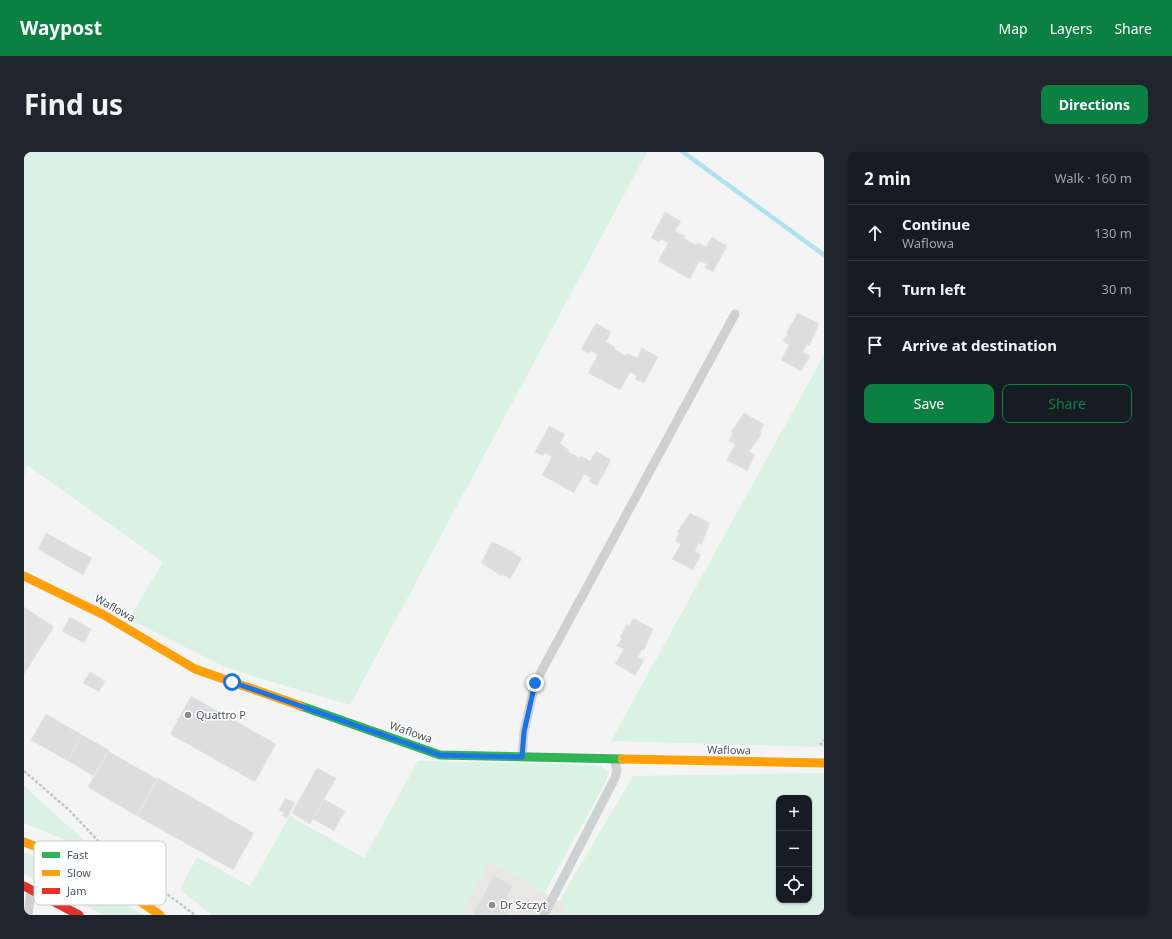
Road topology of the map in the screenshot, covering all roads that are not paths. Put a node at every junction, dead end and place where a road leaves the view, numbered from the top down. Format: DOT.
graph roads {
  1 [pos="735,314"];
  2 [pos="24,576"];
  3 [pos="522,757"];
  4 [pos="614,759"];
  5 [pos="824,764"];
  6 [pos="24,842"];
  7 [pos="34,846"];
  8 [pos="28,888"];
  9 [pos="60,905"];
  10 [pos="146,905"];
  11 [pos="28,915"];
  12 [pos="79,915"];
  13 [pos="160,915"];
  14 [pos="544,915"];
  1 -- 3 [label="lane"];
  2 -- 3 [label="street, Waflowa"];
  3 -- 4 [label="street, Waflowa"];
  4 -- 5 [label="street, Waflowa"];
  4 -- 14 [label="lane"];
  6 -- 7 [label="street"];
  8 -- 11 [label="lane"];
  9 -- 12 [label="street"];
  10 -- 13 [label="street"];
}
